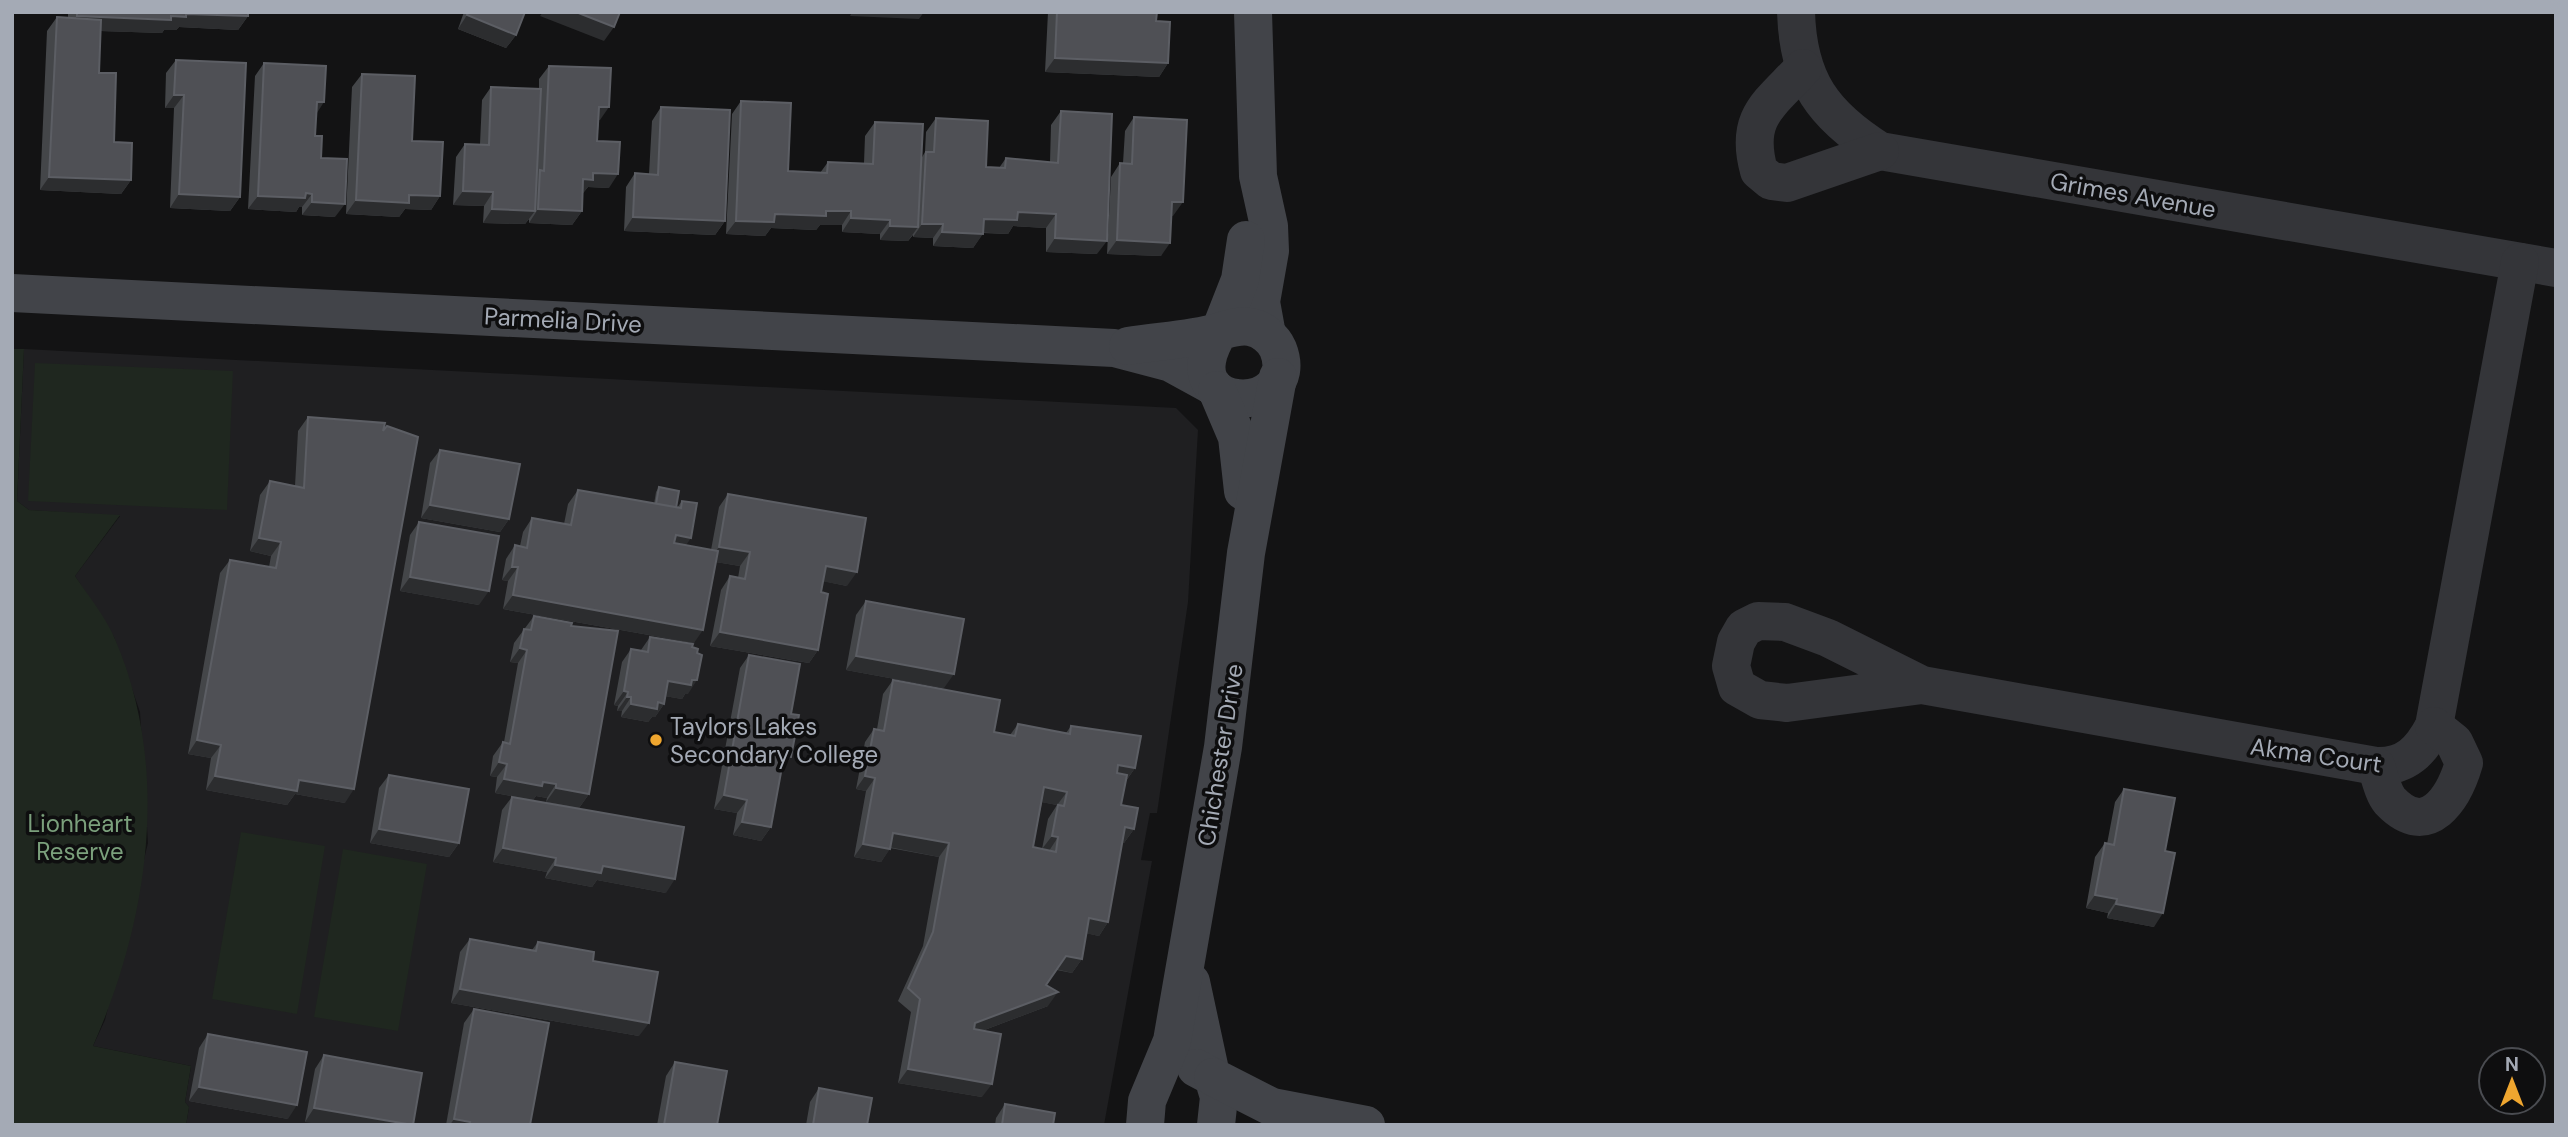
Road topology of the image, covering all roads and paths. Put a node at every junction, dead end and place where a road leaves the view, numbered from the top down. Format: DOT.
graph roads {
  1 [pos="1253,12"];
  2 [pos="1796,12"];
  3 [pos="1803,68"];
  4 [pos="1880,151"];
  5 [pos="1258,176"];
  6 [pos="2538,265"];
  7 [pos="12,293"];
  8 [pos="1219,331"];
  9 [pos="1267,335"];
  10 [pos="1114,348"];
  11 [pos="1278,377"];
  12 [pos="1215,388"];
  13 [pos="1246,553"];
  14 [pos="1922,685"];
  15 [pos="2434,726"];
  16 [pos="2376,766"];
  17 [pos="1186,955"];
  18 [pos="1161,1071"];
  19 [pos="1212,1076"];
  20 [pos="1145,1125"];
  21 [pos="1216,1125"];
  22 [pos="1366,1125"];
  1 -- 5 [label="street"];
  2 -- 3 [label="street, Grimes Avenue"];
  3 -- 4 [label="street, Grimes Avenue"];
  3 -- 4 [label="street"];
  4 -- 6 [label="street, Grimes Avenue"];
  5 -- 8 [label="street"];
  5 -- 9 [label="street"];
  6 -- 15 [label="street, Akma Court"];
  7 -- 10 [label="street, Parmelia Drive"];
  8 -- 9 [label="street"];
  8 -- 10 [label="street, Parmelia Drive"];
  8 -- 12 [label="street"];
  9 -- 11 [label="street"];
  10 -- 12 [label="street, Parmelia Drive"];
  11 -- 12 [label="street"];
  11 -- 13 [label="street, Chichester Drive"];
  12 -- 13 [label="street, Chichester Drive"];
  13 -- 17 [label="street, Chichester Drive"];
  14 -- 16 [label="street, Akma Court"];
  15 -- 16 [label="street, Akma Court"];
  15 -- 16 [label="street"];
  17 -- 18 [label="street, Chichester Drive"];
  17 -- 19 [label="street, Chichester Drive"];
  18 -- 19 [label="street"];
  18 -- 20 [label="street, Chichester Drive"];
  19 -- 21 [label="street, Chichester Drive"];
  19 -- 22 [label="street"];
}
